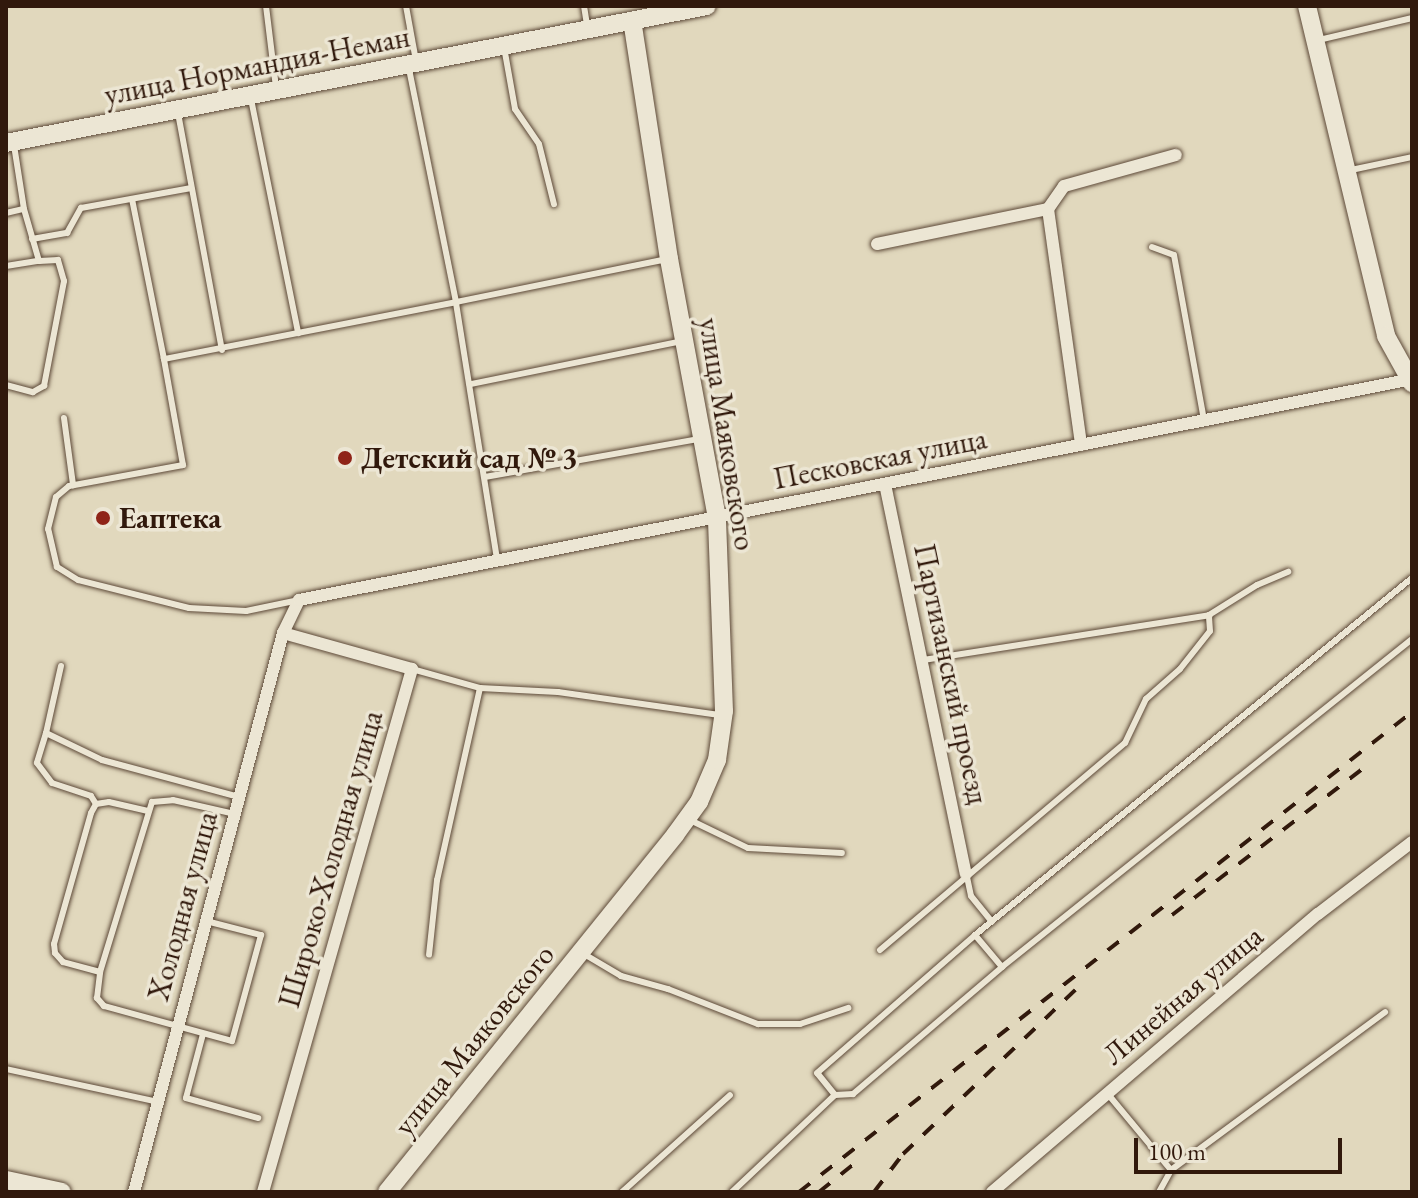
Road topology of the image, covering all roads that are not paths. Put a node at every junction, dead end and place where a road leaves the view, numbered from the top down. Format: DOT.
graph roads {
  1 [pos="266,6"];
  2 [pos="406,6"];
  3 [pos="584,6"];
  4 [pos="707,6"];
  5 [pos="1307,6"];
  6 [pos="631,13"];
  7 [pos="1412,18"];
  8 [pos="588,30"];
  9 [pos="1315,41"];
  10 [pos="504,47"];
  11 [pos="412,64"];
  12 [pos="277,90"];
  13 [pos="251,95"];
  14 [pos="177,110"];
  15 [pos="10,142"];
  16 [pos="1176,155"];
  17 [pos="1412,157"];
  18 [pos="1347,171"];
  19 [pos="191,188"];
  20 [pos="132,199"];
  21 [pos="554,204"];
  22 [pos="24,209"];
  23 [pos="1048,209"];
  24 [pos="6,213"];
  25 [pos="32,239"];
  26 [pos="877,244"];
  27 [pos="1152,247"];
  28 [pos="669,259"];
  29 [pos="39,261"];
  30 [pos="6,266"];
  31 [pos="456,302"];
  32 [pos="298,333"];
  33 [pos="684,340"];
  34 [pos="222,350"];
  35 [pos="164,359"];
  36 [pos="1411,380"];
  37 [pos="471,384"];
  38 [pos="6,385"];
  39 [pos="64,418"];
  40 [pos="1204,420"];
  41 [pos="702,438"];
  42 [pos="1081,445"];
  43 [pos="485,477"];
  44 [pos="885,484"];
  45 [pos="73,485"];
  46 [pos="717,518"];
  47 [pos="497,559"];
  48 [pos="1288,572"];
  49 [pos="1412,578"];
  50 [pos="299,600"];
  51 [pos="1209,615"];
  52 [pos="283,633"];
  53 [pos="1412,639"];
  54 [pos="919,660"];
  55 [pos="61,666"];
  56 [pos="412,669"];
  57 [pos="480,688"];
  58 [pos="723,715"];
  59 [pos="46,733"];
  60 [pos="239,797"];
  61 [pos="96,804"];
  62 [pos="148,811"];
  63 [pos="235,814"];
  64 [pos="687,819"];
  65 [pos="1412,842"];
  66 [pos="842,853"];
  67 [pos="966,874"];
  68 [pos="206,921"];
  69 [pos="992,922"];
  70 [pos="975,935"];
  71 [pos="880,950"];
  72 [pos="581,952"];
  73 [pos="429,955"];
  74 [pos="1002,967"];
  75 [pos="100,972"];
  76 [pos="848,1008"];
  77 [pos="1385,1012"];
  78 [pos="178,1028"];
  79 [pos="203,1034"];
  80 [pos="6,1069"];
  81 [pos="1107,1093"];
  82 [pos="730,1095"];
  83 [pos="835,1095"];
  84 [pos="158,1102"];
  85 [pos="258,1118"];
  86 [pos="1171,1170"];
  87 [pos="6,1180"];
  88 [pos="62,1192"];
  89 [pos="134,1192"];
  90 [pos="263,1192"];
  91 [pos="387,1192"];
  92 [pos="622,1192"];
  93 [pos="732,1192"];
  94 [pos="992,1192"];
  95 [pos="1159,1192"];
  1 -- 12 [label="lane"];
  2 -- 11 [label="lane"];
  3 -- 8 [label="lane"];
  4 -- 6 [label="street, улица Нормандия-Неман"];
  5 -- 9 [label="street"];
  6 -- 8 [label="street, улица Нормандия-Неман"];
  6 -- 28 [label="street, улица Маяковского"];
  7 -- 9 [label="lane"];
  8 -- 10 [label="street, улица Нормандия-Неман"];
  9 -- 18 [label="street"];
  10 -- 11 [label="street, улица Нормандия-Неман"];
  10 -- 21 [label="lane"];
  11 -- 12 [label="street, улица Нормандия-Неман"];
  11 -- 31 [label="lane"];
  12 -- 13 [label="street, улица Нормандия-Неман"];
  13 -- 14 [label="street, улица Нормандия-Неман"];
  13 -- 32 [label="lane"];
  14 -- 15 [label="street, улица Нормандия-Неман"];
  14 -- 19 [label="lane"];
  15 -- 22 [label="lane"];
  16 -- 23 [label="street"];
  17 -- 18 [label="lane"];
  18 -- 36 [label="street"];
  19 -- 20 [label="lane"];
  19 -- 34 [label="lane"];
  20 -- 25 [label="lane"];
  20 -- 35 [label="lane"];
  22 -- 24 [label="lane"];
  22 -- 25 [label="lane"];
  23 -- 26 [label="street"];
  23 -- 42 [label="street"];
  25 -- 29 [label="lane"];
  27 -- 40 [label="lane"];
  28 -- 31 [label="lane"];
  28 -- 33 [label="street, улица Маяковского"];
  29 -- 30 [label="lane"];
  29 -- 38 [label="lane"];
  31 -- 32 [label="lane"];
  31 -- 37 [label="lane"];
  32 -- 34 [label="lane"];
  33 -- 37 [label="lane"];
  33 -- 41 [label="street, улица Маяковского"];
  34 -- 35 [label="lane"];
  35 -- 45 [label="lane"];
  36 -- 40 [label="street, Песковская улица"];
  37 -- 43 [label="lane"];
  39 -- 45 [label="lane"];
  40 -- 42 [label="street, Песковская улица"];
  41 -- 43 [label="lane"];
  41 -- 46 [label="street, улица Маяковского"];
  42 -- 44 [label="street, Песковская улица"];
  43 -- 47 [label="lane"];
  44 -- 46 [label="street, Песковская улица"];
  44 -- 54 [label="street, Партизанский проезд"];
  45 -- 50 [label="lane"];
  46 -- 47 [label="street, Песковская улица"];
  46 -- 58 [label="street, улица Маяковского"];
  47 -- 50 [label="street, Песковская улица"];
  48 -- 51 [label="lane"];
  49 -- 69 [label="lane"];
  50 -- 52 [label="street"];
  51 -- 54 [label="lane"];
  51 -- 67 [label="lane"];
  52 -- 56 [label="street"];
  52 -- 60 [label="street, Холодная улица"];
  53 -- 74 [label="lane"];
  54 -- 67 [label="street, Партизанский проезд"];
  55 -- 59 [label="lane"];
  56 -- 57 [label="lane"];
  56 -- 90 [label="street, Широко-Холодная улица"];
  57 -- 58 [label="lane"];
  57 -- 73 [label="lane"];
  58 -- 64 [label="street, улица Маяковского"];
  59 -- 60 [label="lane"];
  59 -- 61 [label="lane"];
  60 -- 63 [label="street, Холодная улица"];
  61 -- 62 [label="lane"];
  61 -- 75 [label="lane"];
  62 -- 63 [label="lane"];
  62 -- 75 [label="lane"];
  63 -- 68 [label="street, Холодная улица"];
  64 -- 66 [label="lane"];
  64 -- 72 [label="street, улица Маяковского"];
  65 -- 81 [label="street, Линейная улица"];
  67 -- 69 [label="lane"];
  67 -- 71 [label="lane"];
  68 -- 78 [label="street, Холодная улица"];
  68 -- 79 [label="lane"];
  69 -- 70 [label="lane"];
  70 -- 74 [label="lane"];
  70 -- 83 [label="lane"];
  72 -- 76 [label="lane"];
  72 -- 91 [label="street, улица Маяковского"];
  74 -- 83 [label="lane"];
  75 -- 78 [label="lane"];
  77 -- 86 [label="lane"];
  78 -- 79 [label="lane"];
  78 -- 84 [label="street, Холодная улица"];
  79 -- 85 [label="lane"];
  80 -- 84 [label="lane"];
  81 -- 86 [label="lane"];
  81 -- 94 [label="street, Линейная улица"];
  82 -- 92 [label="lane"];
  83 -- 93 [label="lane"];
  84 -- 89 [label="street, Холодная улица"];
  86 -- 95 [label="lane"];
  87 -- 88 [label="street"];
}
